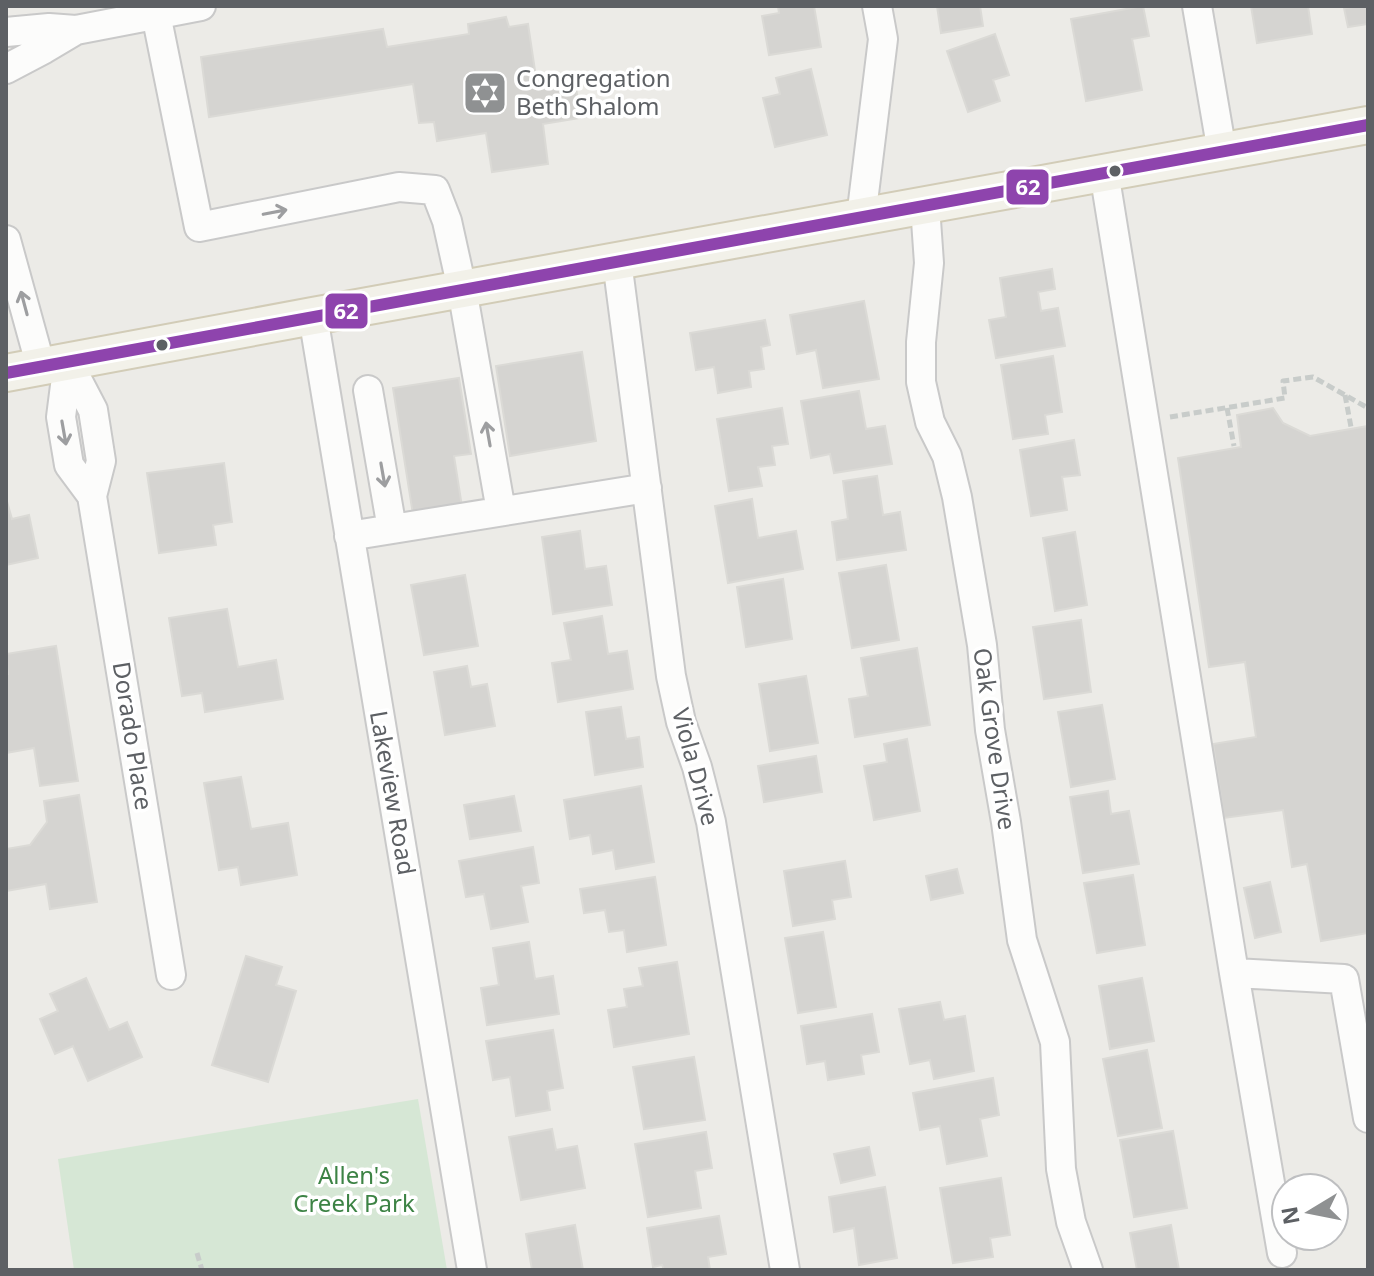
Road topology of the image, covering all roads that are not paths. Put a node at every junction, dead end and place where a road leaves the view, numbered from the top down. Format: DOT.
graph roads {
  1 [pos="201,6"];
  2 [pos="877,6"];
  3 [pos="1197,6"];
  4 [pos="156,14"];
  5 [pos="76,30"];
  6 [pos="6,32"];
  7 [pos="6,69"];
  8 [pos="1368,125"];
  9 [pos="1222,152"];
  10 [pos="1104,172"];
  11 [pos="925,206"];
  12 [pos="861,218"];
  13 [pos="6,240"];
  14 [pos="617,261"];
  15 [pos="462,289"];
  16 [pos="313,316"];
  17 [pos="54,364"];
  18 [pos="6,373"];
  19 [pos="368,390"];
  20 [pos="374,421"];
  21 [pos="331,428"];
  22 [pos="647,488"];
  23 [pos="501,511"];
  24 [pos="392,529"];
  25 [pos="349,536"];
  26 [pos="1234,973"];
  27 [pos="171,975"];
  28 [pos="1368,1118"];
  29 [pos="1282,1253"];
  30 [pos="472,1270"];
  31 [pos="785,1270"];
  32 [pos="1088,1270"];
  1 -- 4 [label="street"];
  2 -- 12 [label="street"];
  3 -- 9 [label="street"];
  4 -- 5 [label="street"];
  4 -- 15 [label="street, one-way"];
  5 -- 6 [label="street"];
  5 -- 7 [label="street"];
  8 -- 9 [label="main road"];
  9 -- 10 [label="main road"];
  10 -- 11 [label="main road"];
  10 -- 26 [label="street"];
  11 -- 12 [label="main road"];
  11 -- 32 [label="street, Oak Grove Drive"];
  12 -- 14 [label="main road"];
  17 -- 13 [label="street, Dorado Place, one-way"];
  14 -- 15 [label="main road"];
  14 -- 22 [label="street, Viola Drive"];
  15 -- 16 [label="main road"];
  23 -- 15 [label="street, one-way"];
  16 -- 17 [label="main road"];
  16 -- 21 [label="street, Lakeview Road"];
  17 -- 18 [label="main road"];
  17 -- 27 [label="street, Dorado Place"];
  19 -- 20 [label="street"];
  20 -- 21 [label="street"];
  20 -- 24 [label="street, one-way"];
  21 -- 25 [label="street, Lakeview Road"];
  22 -- 23 [label="street"];
  22 -- 31 [label="street, Viola Drive"];
  23 -- 24 [label="street"];
  24 -- 25 [label="street"];
  25 -- 30 [label="street, Lakeview Road"];
  26 -- 28 [label="street"];
  26 -- 29 [label="street"];
}
